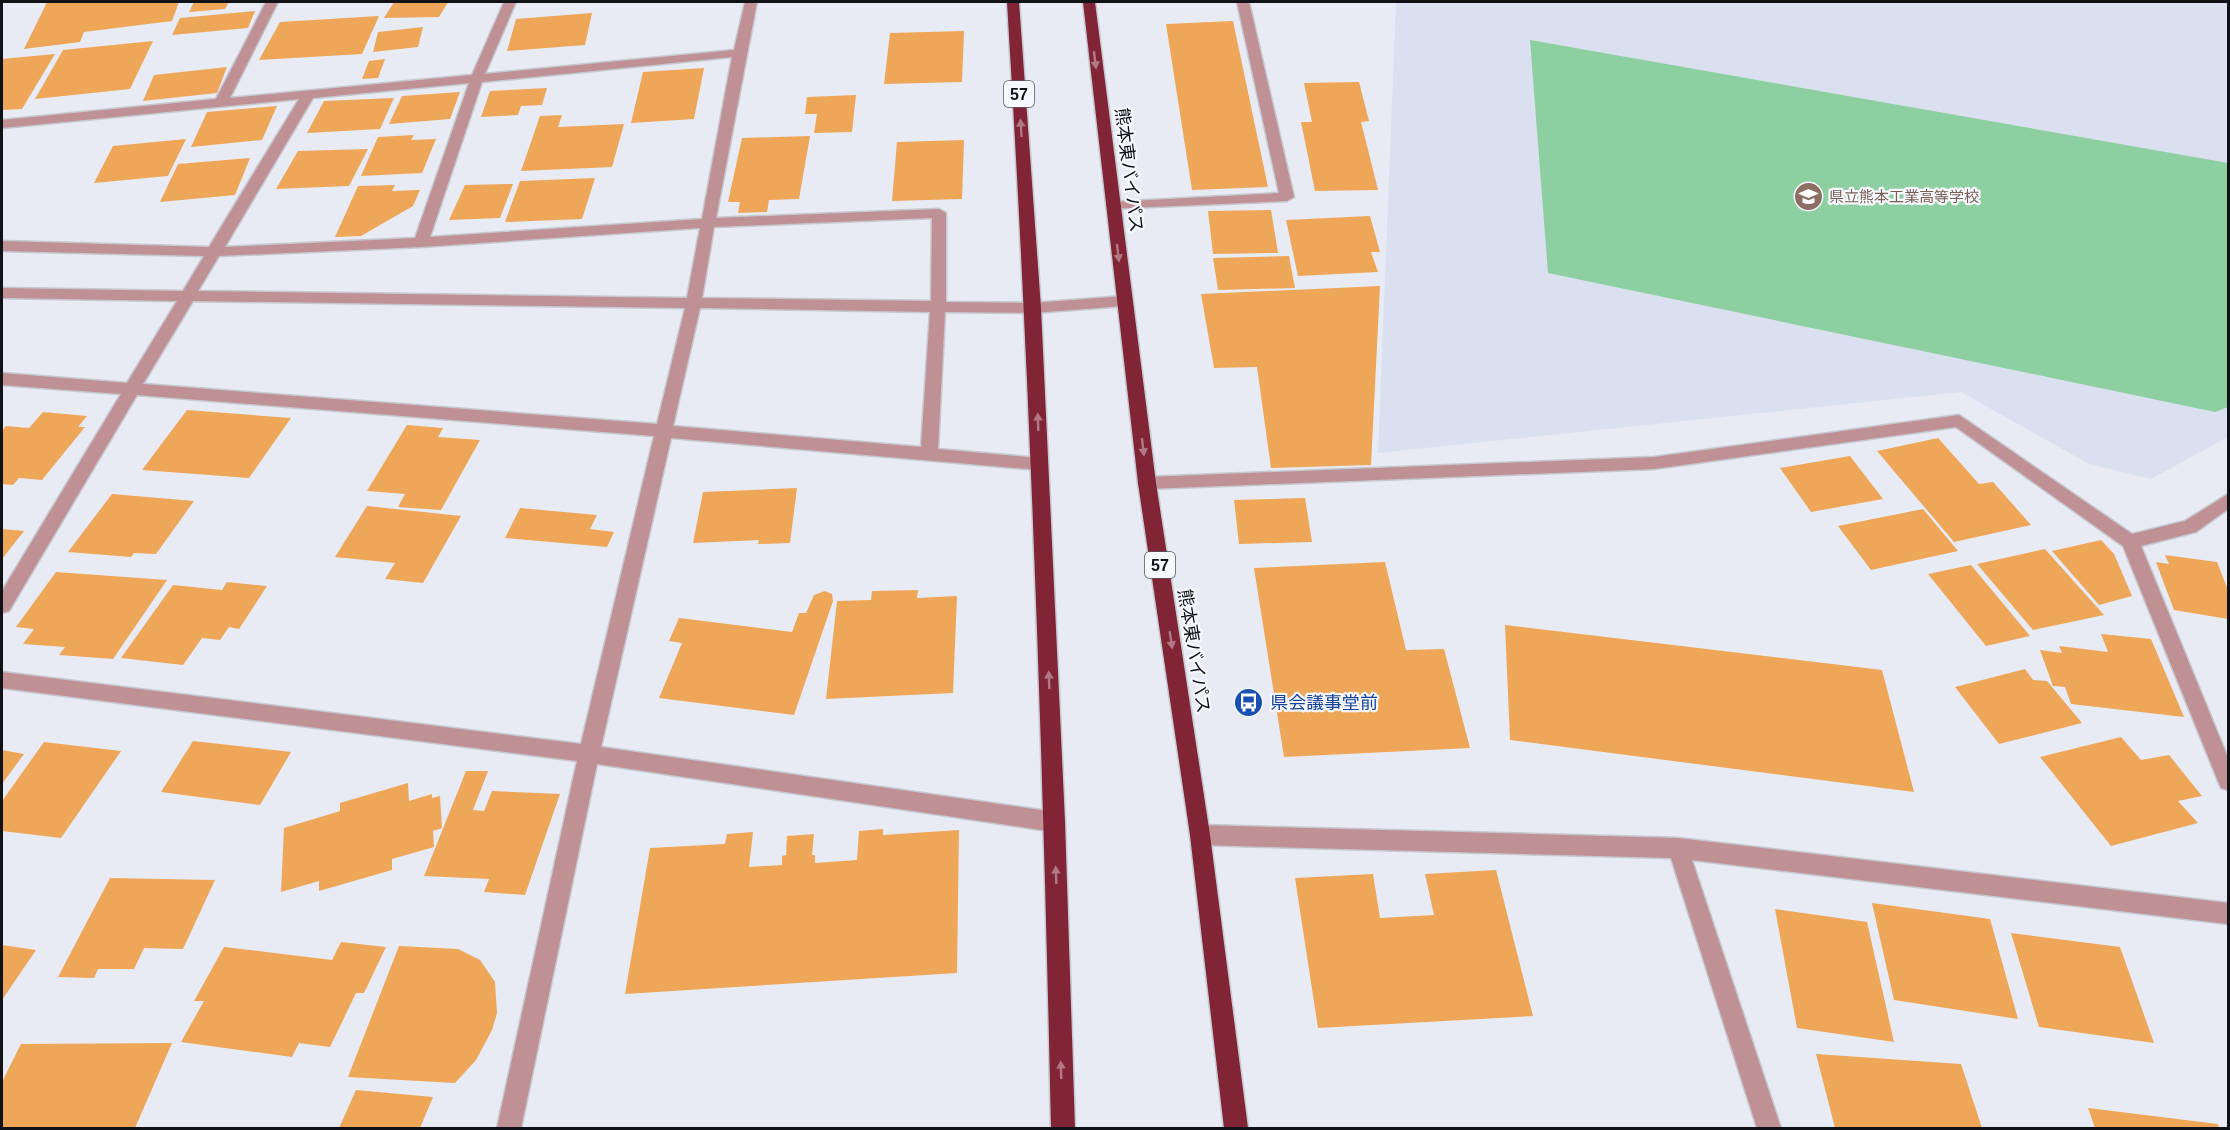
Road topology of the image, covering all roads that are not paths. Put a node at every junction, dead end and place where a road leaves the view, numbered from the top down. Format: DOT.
graph roads {
  1 [pos="272,2"];
  2 [pos="510,2"];
  3 [pos="752,2"];
  4 [pos="1013,2"];
  5 [pos="1089,2"];
  6 [pos="1243,2"];
  7 [pos="739,53"];
  8 [pos="477,78"];
  9 [pos="308,94"];
  10 [pos="222,101"];
  11 [pos="2,124"];
  12 [pos="1112,206"];
  13 [pos="708,223"];
  14 [pos="421,242"];
  15 [pos="2,246"];
  16 [pos="212,252"];
  17 [pos="2,293"];
  18 [pos="185,298"];
  19 [pos="1124,301"];
  20 [pos="693,305"];
  21 [pos="938,307"];
  22 [pos="1033,308"];
  23 [pos="2,379"];
  24 [pos="130,389"];
  25 [pos="664,431"];
  26 [pos="929,455"];
  27 [pos="1040,464"];
  28 [pos="1147,483"];
  29 [pos="2229,500"];
  30 [pos="2130,542"];
  31 [pos="2,606"];
  32 [pos="2,680"];
  33 [pos="589,754"];
  34 [pos="2229,781"];
  35 [pos="1055,822"];
  36 [pos="1200,835"];
  37 [pos="1678,849"];
  38 [pos="2229,914"];
  39 [pos="509,1128"];
  40 [pos="1063,1128"];
  41 [pos="1236,1128"];
  42 [pos="1769,1128"];
  1 -- 10 [label="street"];
  2 -- 8 [label="street"];
  3 -- 7 [label="street"];
  22 -- 4 [label="highway, 57, one-way"];
  5 -- 12 [label="highway, 熊本東バイパス / 57, one-way"];
  6 -- 12 [label="street"];
  7 -- 8 [label="street"];
  7 -- 13 [label="street"];
  8 -- 9 [label="street"];
  8 -- 14 [label="street"];
  9 -- 10 [label="street"];
  9 -- 16 [label="street"];
  10 -- 11 [label="street"];
  12 -- 19 [label="highway, 熊本東バイパス / 57, one-way"];
  13 -- 14 [label="street"];
  13 -- 20 [label="street"];
  13 -- 21 [label="street"];
  14 -- 16 [label="street"];
  15 -- 16 [label="street"];
  16 -- 18 [label="street"];
  17 -- 18 [label="street"];
  18 -- 20 [label="street"];
  18 -- 24 [label="street"];
  19 -- 22 [label="street"];
  19 -- 28 [label="highway, 熊本東バイパス / 57, one-way"];
  20 -- 21 [label="street"];
  20 -- 25 [label="street"];
  21 -- 22 [label="street"];
  21 -- 26 [label="street"];
  27 -- 22 [label="highway, 57, one-way"];
  23 -- 24 [label="street"];
  24 -- 25 [label="street"];
  24 -- 31 [label="street"];
  25 -- 26 [label="street"];
  25 -- 33 [label="street"];
  26 -- 27 [label="street"];
  35 -- 27 [label="highway, 57, one-way"];
  28 -- 30 [label="street"];
  28 -- 36 [label="highway, 熊本東バイパス / 57, one-way"];
  29 -- 30 [label="street"];
  30 -- 34 [label="street"];
  32 -- 33 [label="street"];
  33 -- 35 [label="street"];
  33 -- 39 [label="street"];
  40 -- 35 [label="highway, 57, one-way"];
  36 -- 37 [label="street"];
  36 -- 41 [label="highway, 熊本東バイパス / 57"];
  37 -- 38 [label="street"];
  37 -- 42 [label="street"];
}
